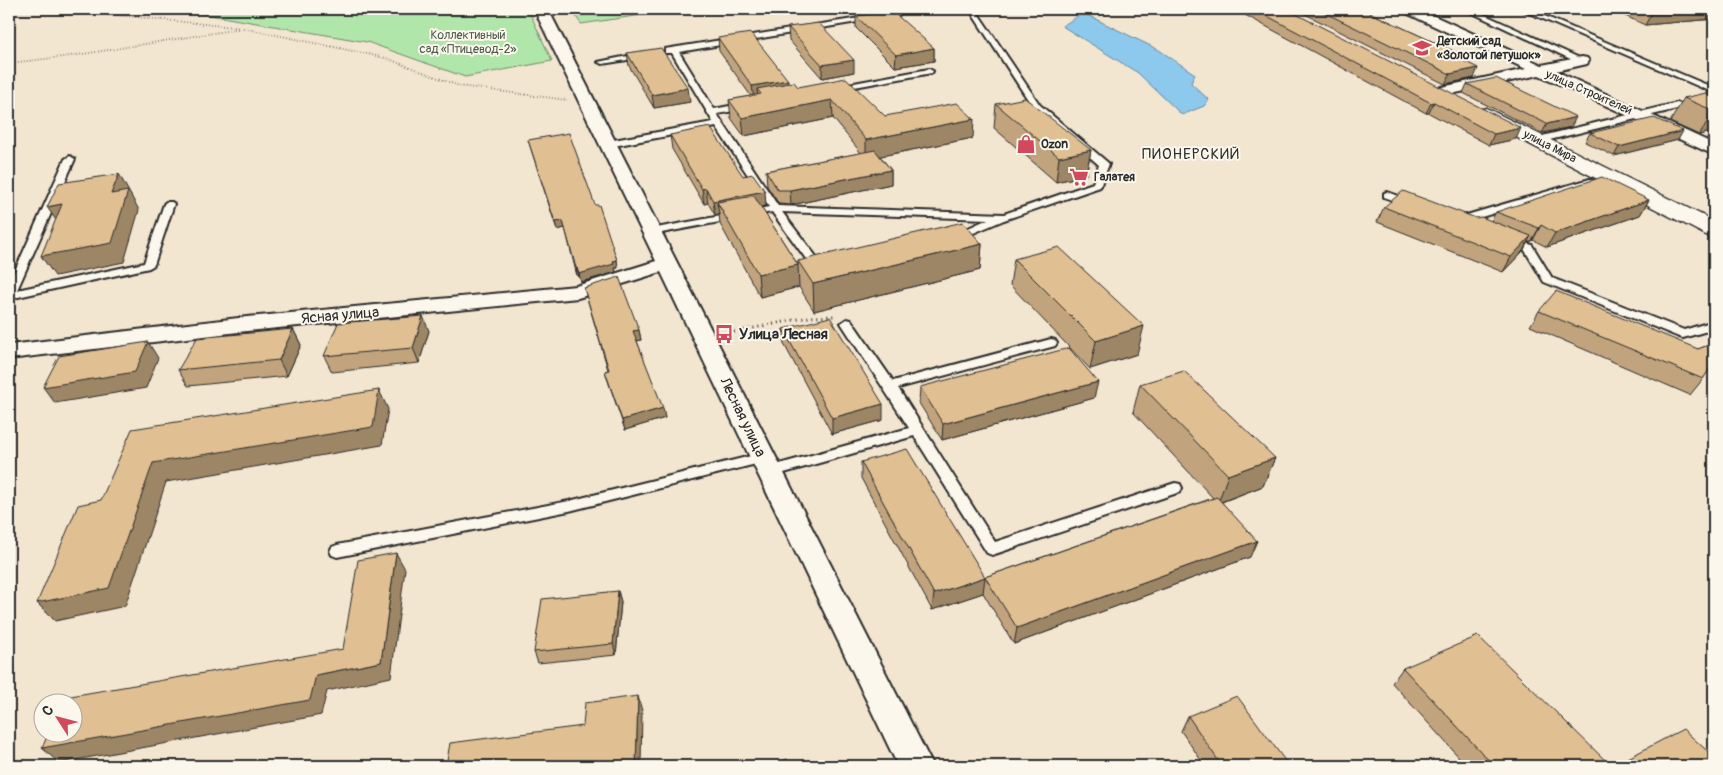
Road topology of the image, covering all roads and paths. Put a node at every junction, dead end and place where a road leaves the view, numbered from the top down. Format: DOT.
graph roads {
  1 [pos="58,9"];
  2 [pos="541,9"];
  3 [pos="972,9"];
  4 [pos="1409,9"];
  5 [pos="1467,9"];
  6 [pos="1523,9"];
  7 [pos="897,14"];
  8 [pos="243,28"];
  9 [pos="674,50"];
  10 [pos="1582,60"];
  11 [pos="602,62"];
  12 [pos="9,63"];
  13 [pos="1541,70"];
  14 [pos="929,71"];
  15 [pos="1435,88"];
  16 [pos="824,91"];
  17 [pos="1714,91"];
  18 [pos="587,102"];
  19 [pos="758,104"];
  20 [pos="710,112"];
  21 [pos="1640,116"];
  22 [pos="1714,119"];
  23 [pos="717,124"];
  24 [pos="1537,140"];
  25 [pos="608,144"];
  26 [pos="1714,150"];
  27 [pos="70,159"];
  28 [pos="1609,176"];
  29 [pos="1388,195"];
  30 [pos="169,204"];
  31 [pos="1422,208"];
  32 [pos="773,209"];
  33 [pos="1005,216"];
  34 [pos="1712,226"];
  35 [pos="1474,227"];
  36 [pos="651,232"];
  37 [pos="1501,237"];
  38 [pos="947,239"];
  39 [pos="667,264"];
  40 [pos="827,266"];
  41 [pos="9,295"];
  42 [pos="848,323"];
  43 [pos="1714,325"];
  44 [pos="704,338"];
  45 [pos="1051,343"];
  46 [pos="9,352"];
  47 [pos="890,386"];
  48 [pos="918,430"];
  49 [pos="767,465"];
  50 [pos="1175,488"];
  51 [pos="336,551"];
  52 [pos="916,766"];
  1 -- 8 [label="path"];
  2 -- 18 [label="street, Лесная улица"];
  3 -- 33 [label="lane"];
  4 -- 13 [label="street, улица Строителей"];
  5 -- 10 [label="lane"];
  6 -- 17 [label="lane"];
  7 -- 9 [label="lane"];
  8 -- 12 [label="path"];
  8 -- 18 [label="path"];
  9 -- 11 [label="lane"];
  9 -- 20 [label="lane"];
  10 -- 13 [label="street"];
  13 -- 15 [label="street"];
  13 -- 21 [label="street, улица Строителей"];
  14 -- 16 [label="lane"];
  15 -- 24 [label="street, улица Мира"];
  18 -- 25 [label="street, Лесная улица"];
  19 -- 20 [label="lane"];
  20 -- 23 [label="lane"];
  21 -- 22 [label="lane"];
  21 -- 24 [label="lane"];
  21 -- 26 [label="street, улица Строителей"];
  23 -- 25 [label="lane"];
  23 -- 32 [label="lane"];
  24 -- 28 [label="street, улица Мира"];
  25 -- 36 [label="street, Лесная улица"];
  27 -- 41 [label="lane"];
  28 -- 34 [label="street, улица Мира"];
  28 -- 35 [label="lane"];
  29 -- 31 [label="lane"];
  30 -- 41 [label="lane"];
  32 -- 33 [label="lane"];
  32 -- 36 [label="lane"];
  32 -- 40 [label="lane"];
  33 -- 38 [label="lane"];
  36 -- 39 [label="street, Лесная улица"];
  37 -- 43 [label="lane"];
  39 -- 44 [label="street, Лесная улица"];
  39 -- 46 [label="street, Ясная улица"];
  42 -- 44 [label="path"];
  42 -- 47 [label="lane"];
  44 -- 49 [label="street, Лесная улица"];
  45 -- 47 [label="lane"];
  47 -- 48 [label="lane"];
  48 -- 49 [label="lane"];
  48 -- 50 [label="lane"];
  49 -- 51 [label="lane"];
  49 -- 52 [label="street, Лесная улица"];
}
